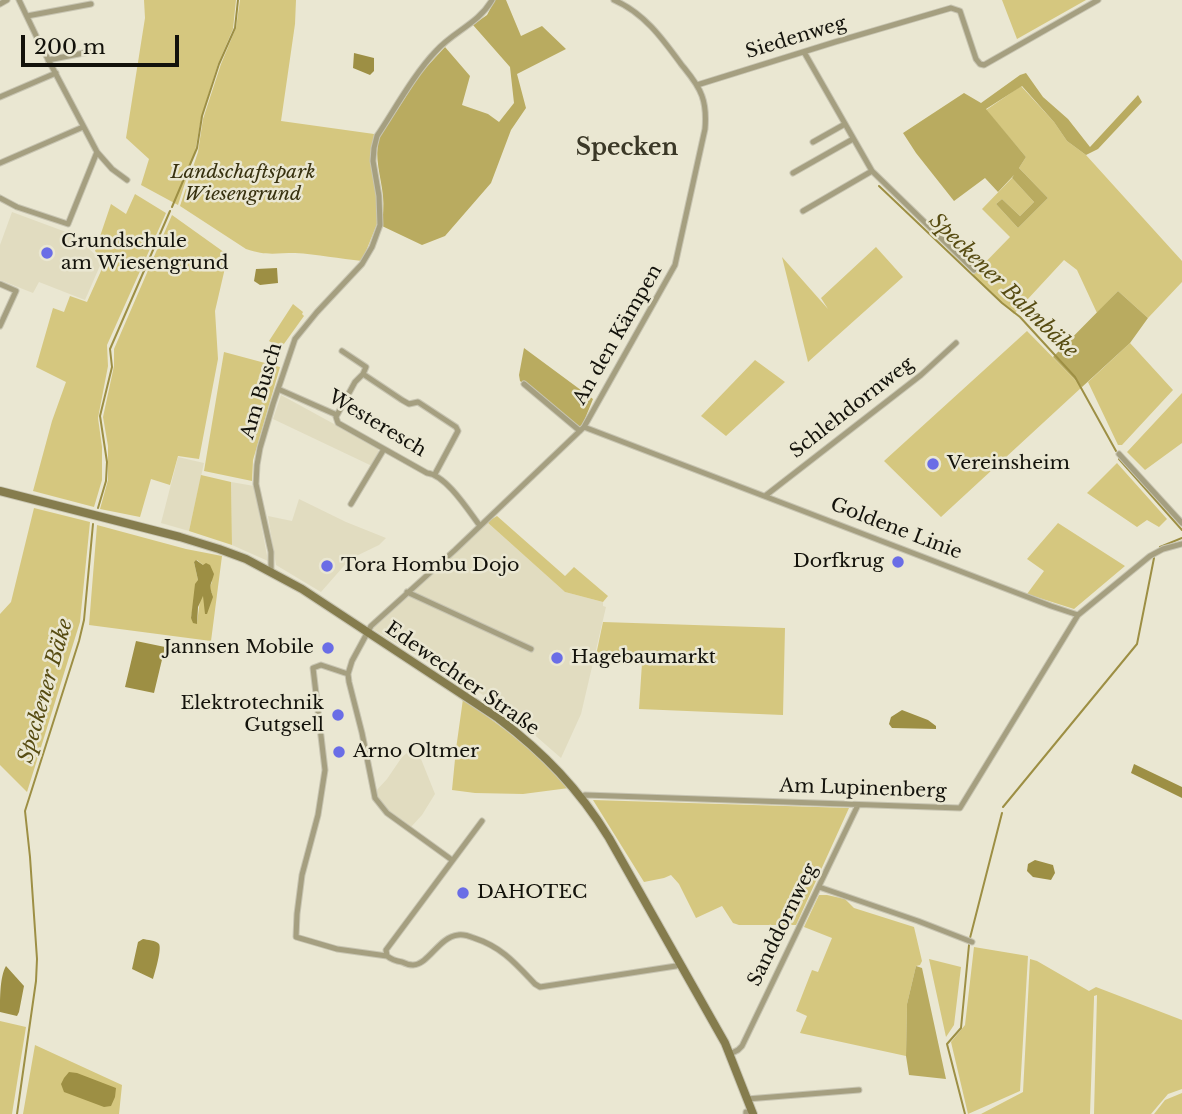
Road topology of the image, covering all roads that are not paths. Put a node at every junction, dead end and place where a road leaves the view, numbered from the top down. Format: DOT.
graph roads {
  1 [pos="7,0"];
  2 [pos="19,0"];
  3 [pos="492,0"];
  4 [pos="614,0"];
  5 [pos="1098,0"];
  6 [pos="79,1"];
  7 [pos="0,4"];
  8 [pos="91,4"];
  9 [pos="72,8"];
  10 [pos="27,16"];
  11 [pos="94,51"];
  12 [pos="804,52"];
  13 [pos="48,60"];
  14 [pos="56,73"];
  15 [pos="697,85"];
  16 [pos="0,97"];
  17 [pos="845,124"];
  18 [pos="83,127"];
  19 [pos="853,139"];
  20 [pos="813,142"];
  21 [pos="97,152"];
  22 [pos="0,163"];
  23 [pos="872,171"];
  24 [pos="793,173"];
  25 [pos="127,180"];
  26 [pos="0,198"];
  27 [pos="803,211"];
  28 [pos="974,270"];
  29 [pos="0,284"];
  30 [pos="0,326"];
  31 [pos="956,343"];
  32 [pos="342,351"];
  33 [pos="363,374"];
  34 [pos="524,384"];
  35 [pos="278,390"];
  36 [pos="337,415"];
  37 [pos="582,429"];
  38 [pos="384,449"];
  39 [pos="1119,454"];
  40 [pos="435,474"];
  41 [pos="0,491"];
  42 [pos="765,496"];
  43 [pos="351,504"];
  44 [pos="1182,523"];
  45 [pos="480,526"];
  46 [pos="1182,544"];
  47 [pos="271,571"];
  48 [pos="407,592"];
  49 [pos="1079,615"];
  50 [pos="367,632"];
  51 [pos="531,649"];
  52 [pos="348,674"];
  53 [pos="581,797"];
  54 [pos="858,804"];
  55 [pos="482,821"];
  56 [pos="452,860"];
  57 [pos="819,887"];
  58 [pos="972,942"];
  59 [pos="387,956"];
  60 [pos="681,964"];
  61 [pos="730,1054"];
  62 [pos="859,1090"];
  63 [pos="747,1099"];
  64 [pos="748,1113"];
  1 -- 7 [label="street"];
  2 -- 10 [label="street"];
  3 -- 35 [label="street, Am Busch"];
  4 -- 15 [label="street, An den Kämpen"];
  5 -- 12 [label="street, Siedenweg"];
  6 -- 9 [label="street"];
  8 -- 9 [label="street"];
  9 -- 10 [label="street"];
  10 -- 13 [label="street"];
  11 -- 13 [label="street"];
  12 -- 15 [label="street, Siedenweg"];
  12 -- 17 [label="street"];
  13 -- 14 [label="street"];
  14 -- 16 [label="street"];
  14 -- 18 [label="street"];
  15 -- 37 [label="street, An den Kämpen"];
  17 -- 19 [label="street"];
  17 -- 20 [label="street"];
  18 -- 21 [label="street"];
  18 -- 22 [label="street"];
  19 -- 23 [label="street"];
  19 -- 24 [label="street"];
  21 -- 25 [label="street"];
  21 -- 26 [label="street"];
  23 -- 27 [label="street"];
  23 -- 28 [label="street"];
  29 -- 30 [label="street"];
  31 -- 42 [label="street, Schlehdornweg"];
  32 -- 33 [label="street"];
  33 -- 36 [label="street"];
  33 -- 40 [label="street"];
  34 -- 37 [label="street, Goldene Linie"];
  35 -- 36 [label="street, Westeresch"];
  35 -- 47 [label="street, Am Busch"];
  36 -- 38 [label="street, Westeresch"];
  37 -- 42 [label="street, Goldene Linie"];
  37 -- 45 [label="street, An den Kämpen"];
  38 -- 40 [label="street, Westeresch"];
  38 -- 43 [label="street"];
  39 -- 44 [label="street"];
  40 -- 45 [label="street, Westeresch"];
  41 -- 47 [label="main road, Edewechter Straße"];
  42 -- 49 [label="street, Goldene Linie"];
  45 -- 48 [label="street, An den Kämpen"];
  46 -- 49 [label="street"];
  47 -- 50 [label="main road, Edewechter Straße"];
  48 -- 50 [label="street, An den Kämpen"];
  48 -- 51 [label="street"];
  49 -- 54 [label="street, Am Lupinenberg"];
  50 -- 52 [label="street, An den Kämpen"];
  50 -- 53 [label="main road, Edewechter Straße"];
  52 -- 56 [label="street"];
  52 -- 59 [label="street"];
  53 -- 54 [label="street, Am Lupinenberg"];
  53 -- 60 [label="main road, Edewechter Straße"];
  54 -- 57 [label="street, Sanddornweg"];
  55 -- 56 [label="street"];
  56 -- 59 [label="street"];
  57 -- 58 [label="street"];
  57 -- 61 [label="street, Sanddornweg"];
  59 -- 60 [label="street"];
  60 -- 61 [label="main road, Edewechter Straße"];
  61 -- 63 [label="main road, Edewechter Straße"];
  62 -- 63 [label="street"];
  63 -- 64 [label="main road, Edewechter Straße"];
}
